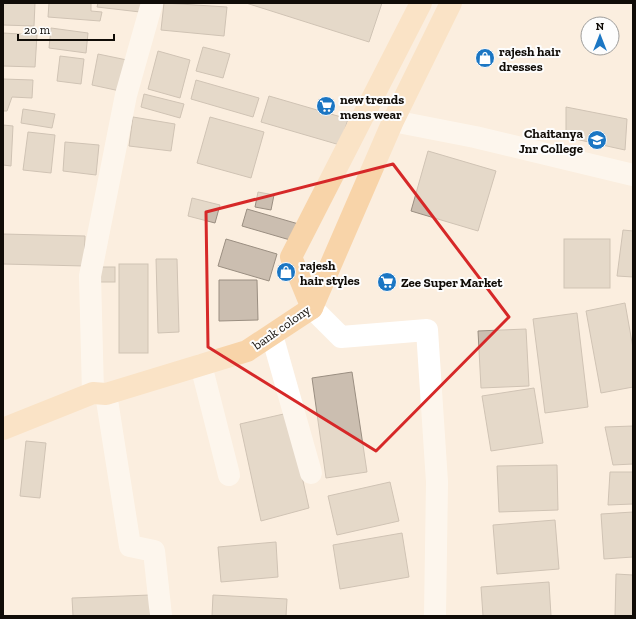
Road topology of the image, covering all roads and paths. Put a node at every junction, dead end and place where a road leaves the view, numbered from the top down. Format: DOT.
graph roads {
  1 [pos="152,3"];
  2 [pos="421,3"];
  3 [pos="452,3"];
  4 [pos="393,121"];
  5 [pos="633,175"];
  6 [pos="312,308"];
  7 [pos="272,335"];
  8 [pos="201,365"];
  9 [pos="100,393"];
  10 [pos="3,429"];
  11 [pos="311,473"];
  12 [pos="229,475"];
  13 [pos="161,616"];
  14 [pos="435,616"];
  1 -- 9 [label="street"];
  2 -- 6 [label="main road"];
  3 -- 4 [label="main road, bank colony"];
  4 -- 5 [label="street"];
  4 -- 6 [label="main road, bank colony"];
  6 -- 7 [label="main road, bank colony"];
  6 -- 14 [label="street"];
  7 -- 8 [label="main road, bank colony"];
  7 -- 11 [label="street"];
  8 -- 9 [label="main road, bank colony"];
  8 -- 12 [label="street"];
  9 -- 10 [label="main road, bank colony"];
  9 -- 13 [label="street"];
}
